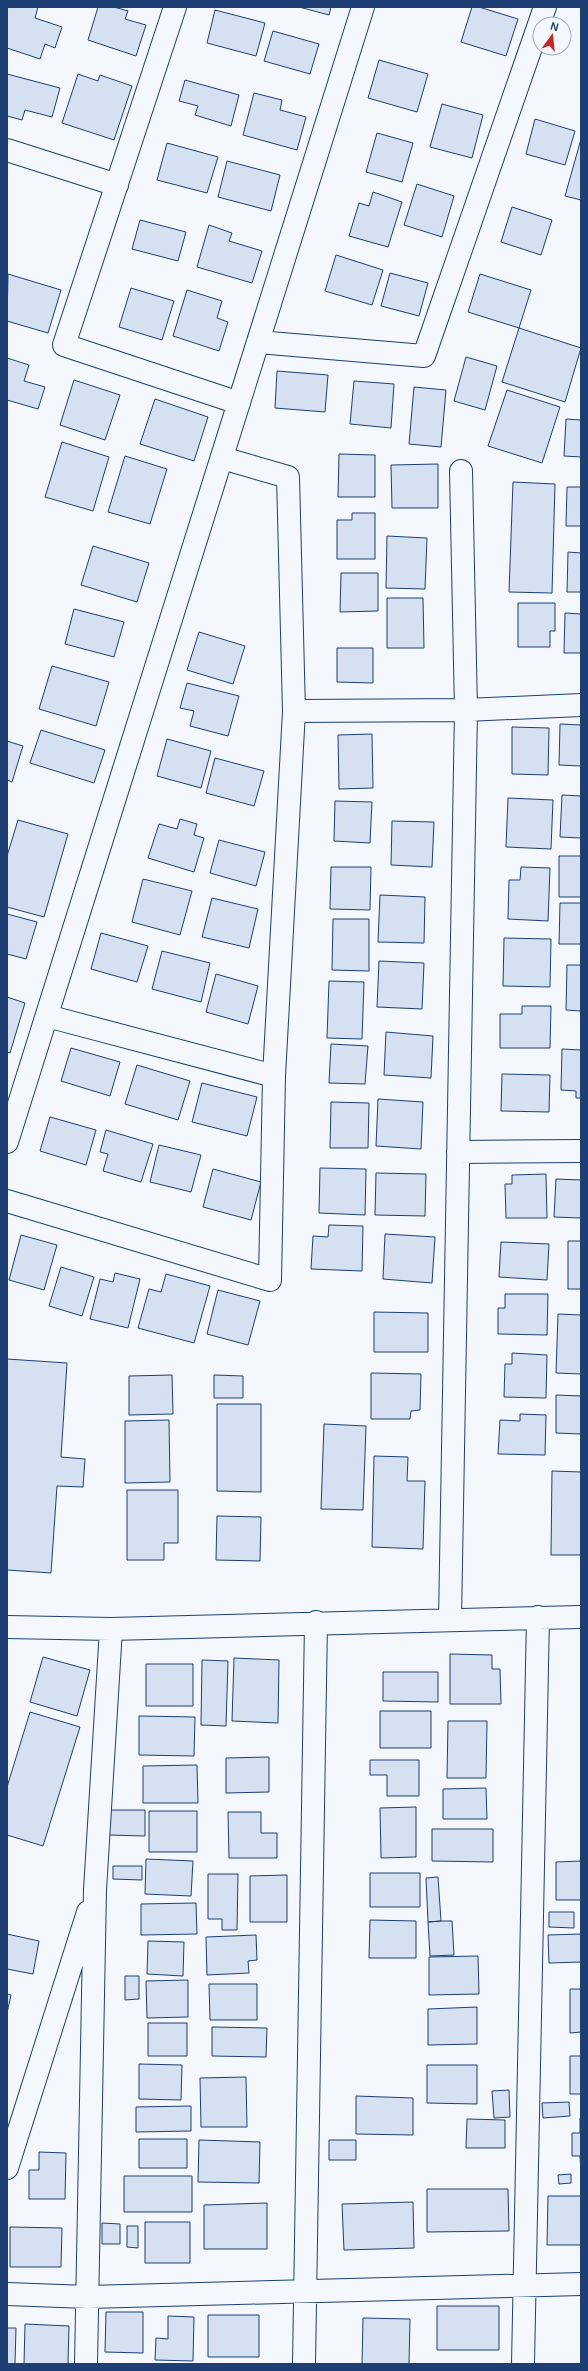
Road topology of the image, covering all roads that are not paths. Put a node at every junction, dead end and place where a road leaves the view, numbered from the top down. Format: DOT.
graph roads {
  1 [pos="175,7"];
  2 [pos="363,7"];
  3 [pos="545,7"];
  4 [pos="7,150"];
  5 [pos="116,185"];
  6 [pos="258,342"];
  7 [pos="239,403"];
  8 [pos="222,458"];
  9 [pos="461,471"];
  10 [pos="581,705"];
  11 [pos="466,710"];
  12 [pos="294,711"];
  13 [pos="47,1016"];
  14 [pos="274,1076"];
  15 [pos="7,1142"];
  16 [pos="581,1151"];
  17 [pos="458,1152"];
  18 [pos="7,1201"];
  19 [pos="581,1617"];
  20 [pos="538,1618"];
  21 [pos="450,1620"];
  22 [pos="316,1622"];
  23 [pos="7,1627"];
  24 [pos="111,1629"];
  25 [pos="95,1890"];
  26 [pos="7,2168"];
  27 [pos="524,2284"];
  28 [pos="581,2284"];
  29 [pos="305,2292"];
  30 [pos="7,2294"];
  31 [pos="88,2297"];
  32 [pos="86,2364"];
  33 [pos="304,2364"];
  34 [pos="523,2364"];
  1 -- 5 [label="street"];
  2 -- 6 [label="street"];
  3 -- 6 [label="street"];
  4 -- 5 [label="street"];
  5 -- 7 [label="street"];
  6 -- 7 [label="street"];
  7 -- 8 [label="street"];
  8 -- 12 [label="street"];
  8 -- 13 [label="street"];
  9 -- 11 [label="street"];
  10 -- 11 [label="street"];
  11 -- 12 [label="street"];
  11 -- 17 [label="street"];
  12 -- 14 [label="street"];
  13 -- 14 [label="street"];
  13 -- 15 [label="street"];
  14 -- 18 [label="street"];
  16 -- 17 [label="street"];
  17 -- 21 [label="street"];
  19 -- 20 [label="street"];
  20 -- 21 [label="street"];
  20 -- 27 [label="street"];
  21 -- 22 [label="street"];
  22 -- 24 [label="street"];
  22 -- 29 [label="street"];
  23 -- 24 [label="street"];
  24 -- 25 [label="street"];
  25 -- 26 [label="street"];
  25 -- 31 [label="street"];
  27 -- 28 [label="street"];
  27 -- 29 [label="street"];
  27 -- 34 [label="street"];
  29 -- 31 [label="street"];
  29 -- 33 [label="street"];
  30 -- 31 [label="street"];
  31 -- 32 [label="street"];
}
